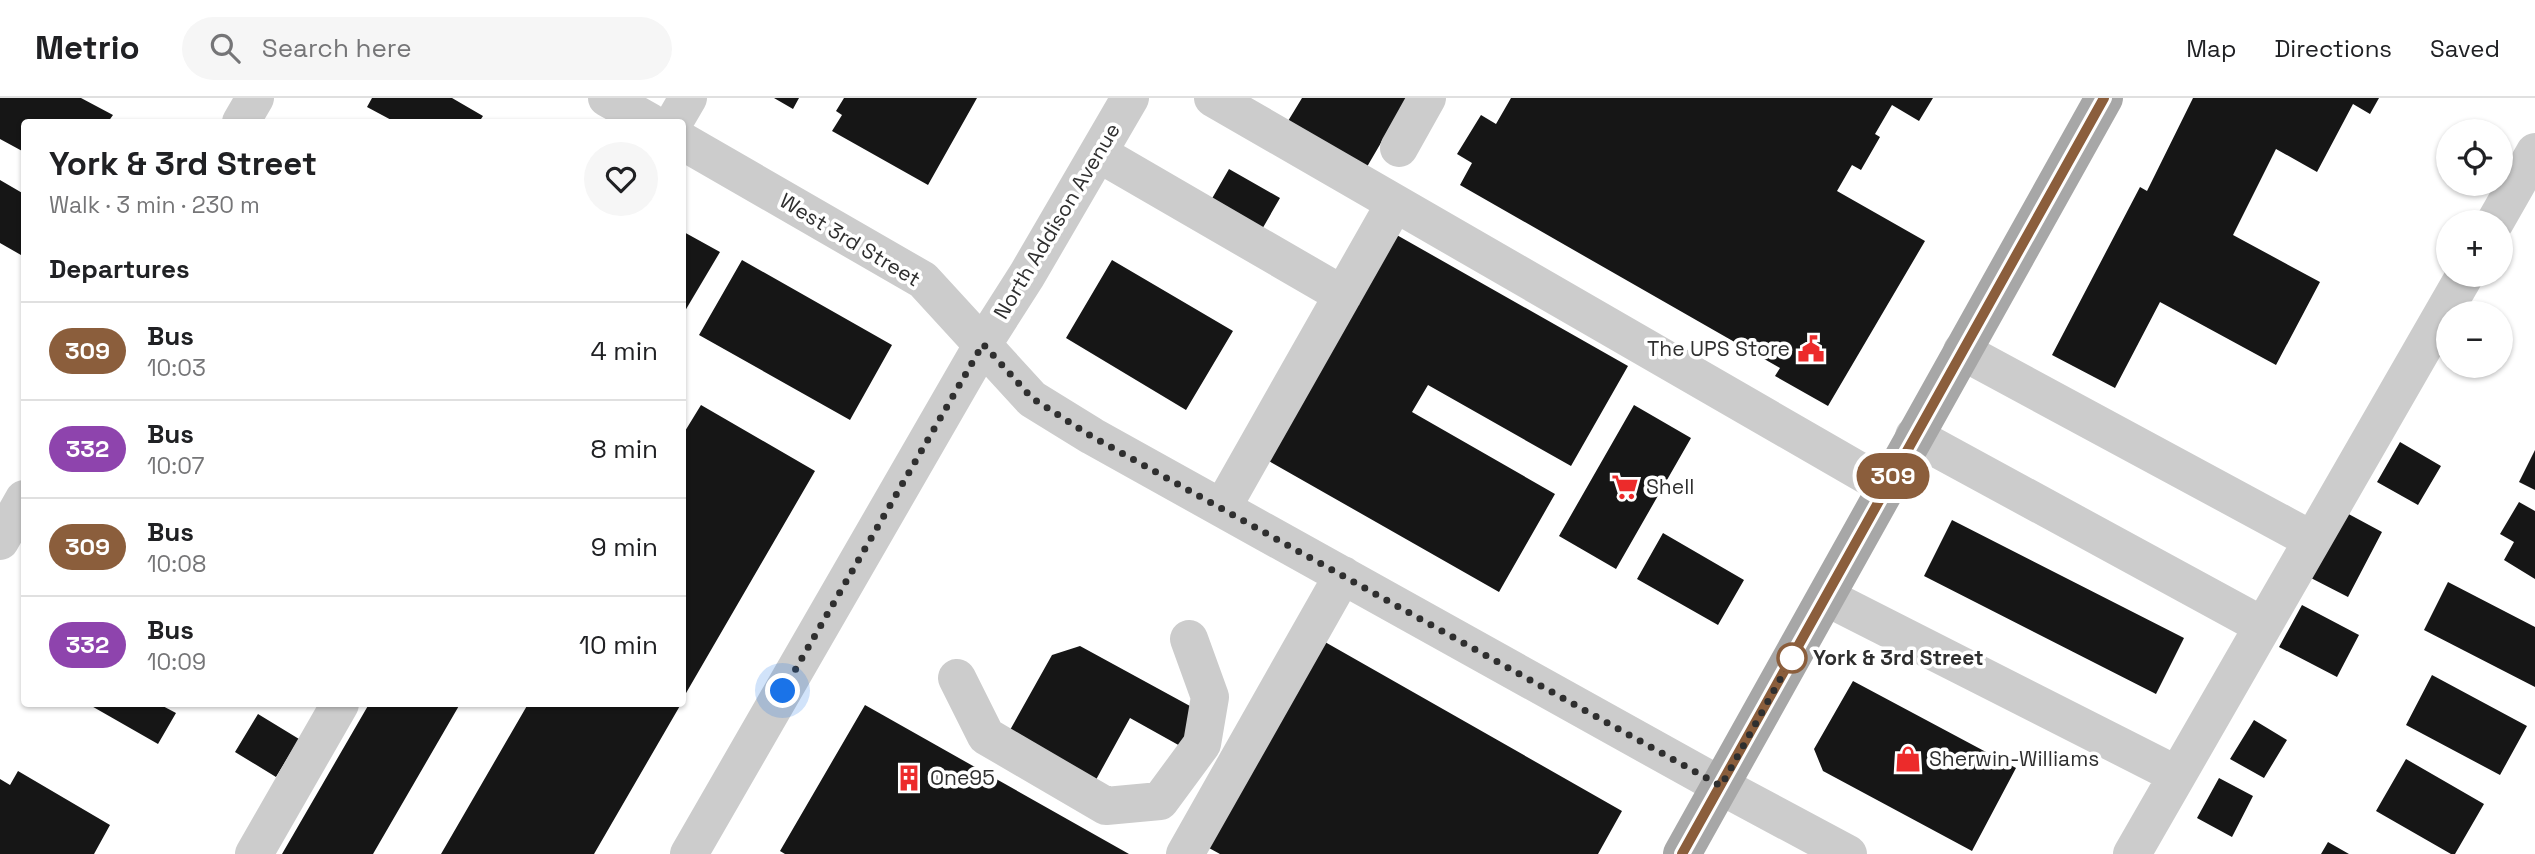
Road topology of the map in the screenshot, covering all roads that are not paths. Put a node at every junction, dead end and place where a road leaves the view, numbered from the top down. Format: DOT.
graph roads {
  1 [pos="255,98"];
  2 [pos="607,98"];
  3 [pos="688,98"];
  4 [pos="1130,98"];
  5 [pos="1213,98"];
  6 [pos="1427,98"];
  7 [pos="2104,98"];
  8 [pos="243,119"];
  9 [pos="645,119"];
  10 [pos="676,119"];
  11 [pos="686,143"];
  12 [pos="1399,148"];
  13 [pos="2535,152"];
  14 [pos="1098,153"];
  15 [pos="1395,203"];
  16 [pos="2502,210"];
  17 [pos="2458,287"];
  18 [pos="1343,295"];
  19 [pos="983,344"];
  20 [pos="1962,351"];
  21 [pos="1914,436"];
  22 [pos="1887,487"];
  23 [pos="21,504"];
  24 [pos="1222,508"];
  25 [pos="2312,540"];
  26 [pos="0,541"];
  27 [pos="1343,575"];
  28 [pos="1826,597"];
  29 [pos="2263,626"];
  30 [pos="1189,639"];
  31 [pos="957,678"];
  32 [pos="338,707"];
  33 [pos="2177,775"];
  34 [pos="1721,786"];
  35 [pos="254,854"];
  36 [pos="689,854"];
  37 [pos="1185,854"];
  38 [pos="1682,854"];
  39 [pos="1849,854"];
  40 [pos="2132,854"];
  1 -- 8 [label="street"];
  2 -- 9 [label="street"];
  3 -- 10 [label="street"];
  4 -- 14 [label="street, North Addison Avenue"];
  5 -- 15 [label="street"];
  6 -- 12 [label="street"];
  7 -- 20 [label="main road"];
  11 -- 19 [label="street, West 3rd Street"];
  13 -- 16 [label="street"];
  14 -- 18 [label="street"];
  14 -- 19 [label="street, North Addison Avenue"];
  15 -- 18 [label="street"];
  15 -- 22 [label="street"];
  17 -- 25 [label="street"];
  18 -- 24 [label="street"];
  19 -- 24 [label="street, West 3rd Street"];
  19 -- 36 [label="street, North Addison Avenue"];
  20 -- 21 [label="main road"];
  20 -- 25 [label="street"];
  21 -- 22 [label="main road"];
  21 -- 29 [label="street"];
  22 -- 28 [label="main road"];
  23 -- 26 [label="street"];
  24 -- 27 [label="street, West 3rd Street"];
  25 -- 29 [label="street"];
  27 -- 34 [label="street, West 3rd Street"];
  27 -- 37 [label="street"];
  28 -- 33 [label="street"];
  28 -- 34 [label="main road"];
  29 -- 33 [label="street"];
  30 -- 31 [label="street"];
  32 -- 35 [label="street"];
  33 -- 40 [label="street"];
  34 -- 38 [label="main road"];
  34 -- 39 [label="street, West 3rd Street"];
}
